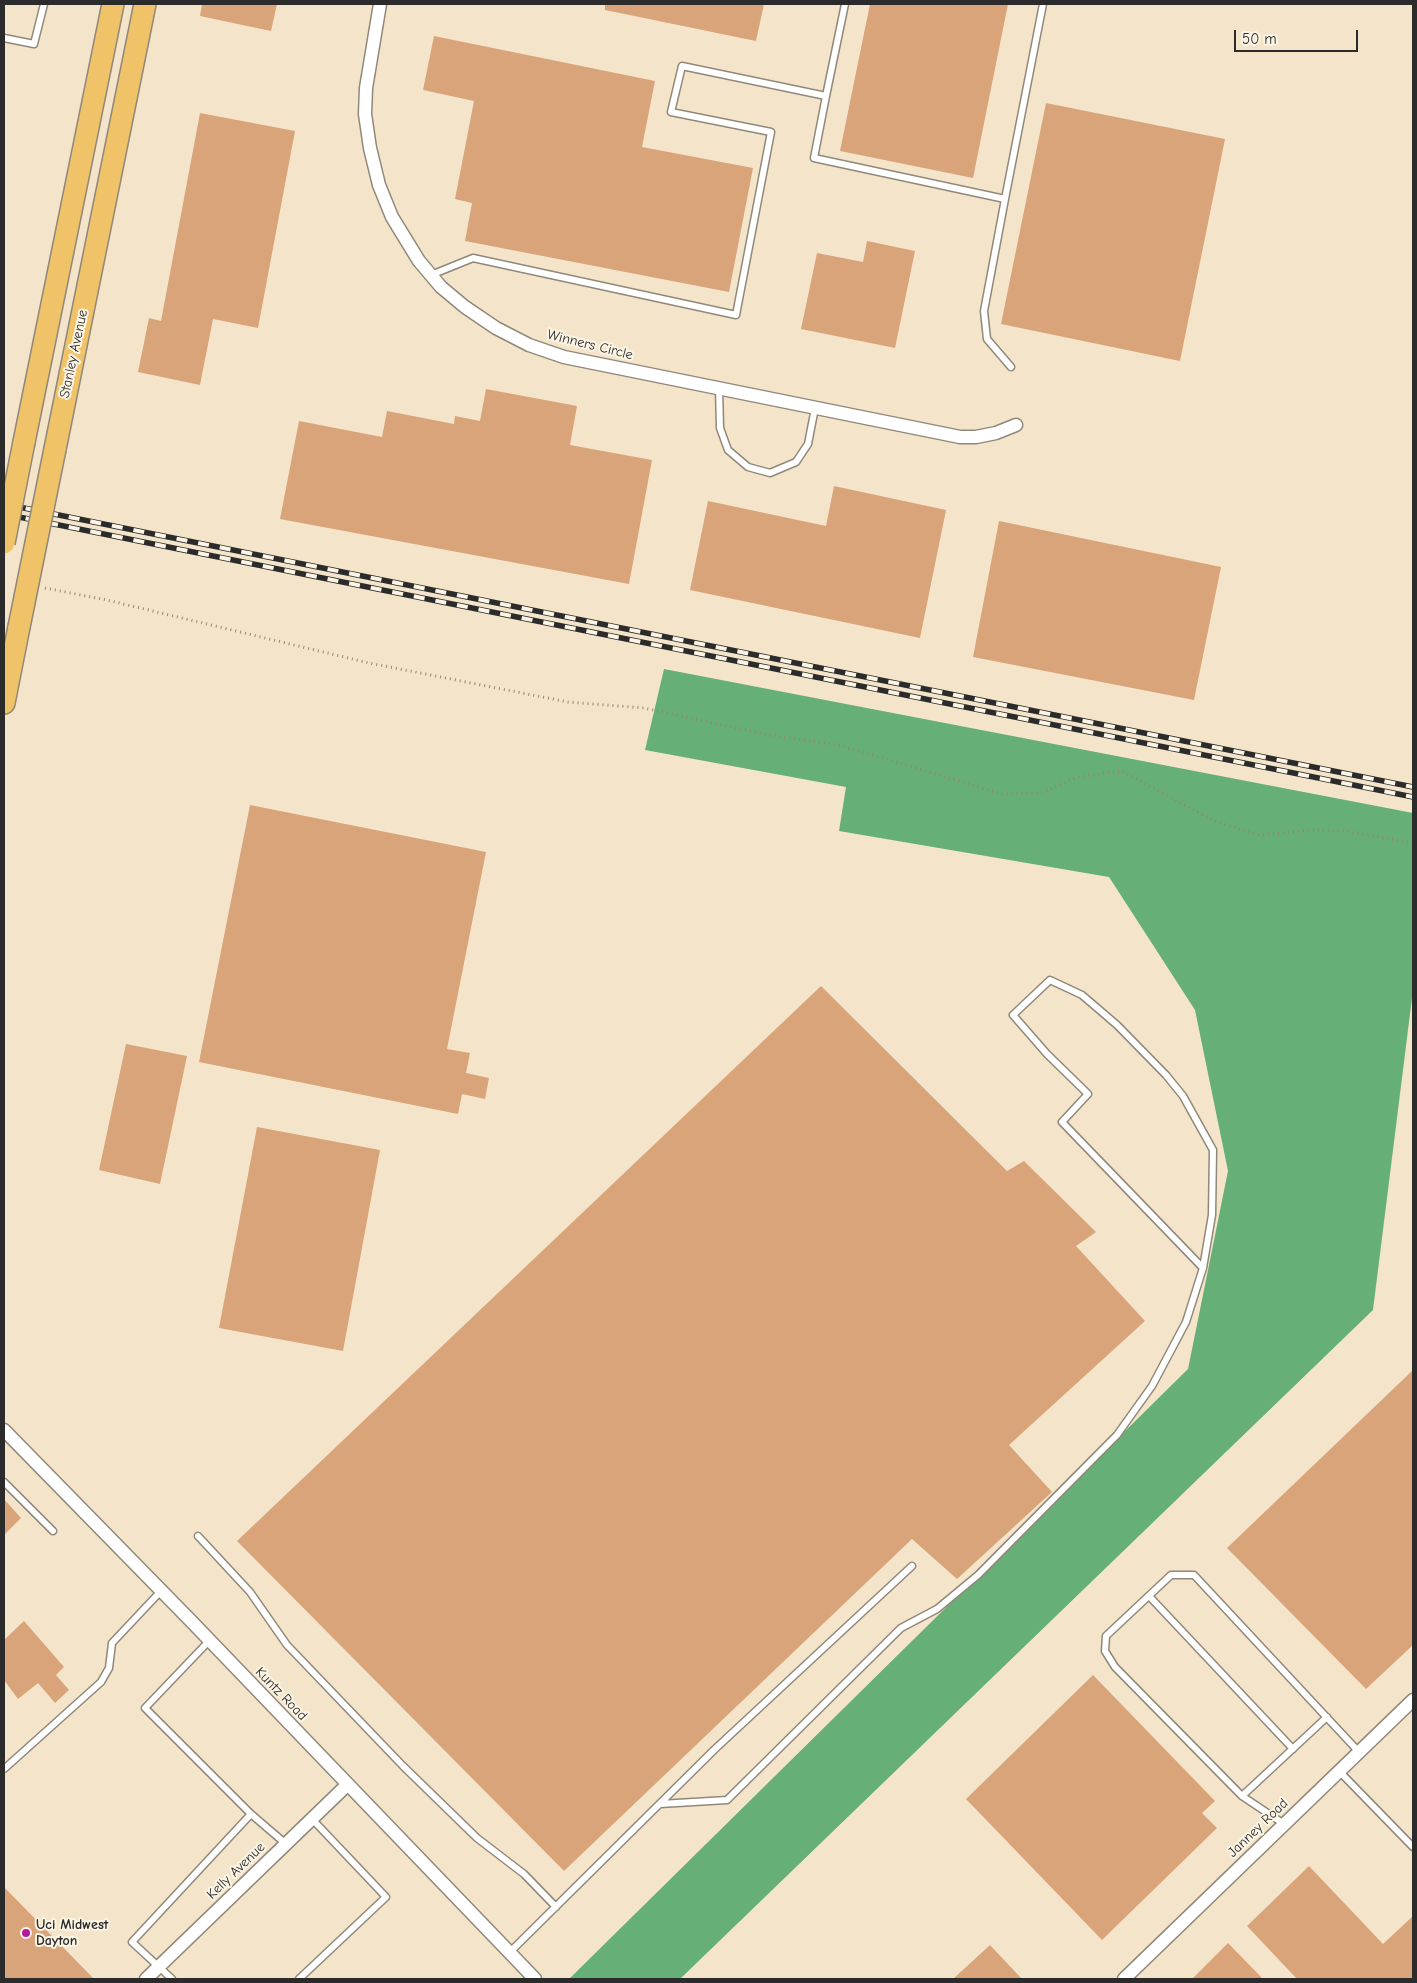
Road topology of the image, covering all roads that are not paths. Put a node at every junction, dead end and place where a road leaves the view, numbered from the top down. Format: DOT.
graph roads {
  1 [pos="44,4"];
  2 [pos="113,4"];
  3 [pos="145,4"];
  4 [pos="380,4"];
  5 [pos="845,4"];
  6 [pos="1042,4"];
  7 [pos="4,38"];
  8 [pos="826,96"];
  9 [pos="1005,200"];
  10 [pos="430,275"];
  11 [pos="1011,367"];
  12 [pos="719,388"];
  13 [pos="814,408"];
  14 [pos="1016,425"];
  15 [pos="4,543"];
  16 [pos="4,703"];
  17 [pos="1203,1268"];
  18 [pos="4,1430"];
  19 [pos="4,1482"];
  20 [pos="53,1531"];
  21 [pos="198,1536"];
  22 [pos="912,1566"];
  23 [pos="161,1591"];
  24 [pos="1149,1596"];
  25 [pos="210,1640"];
  26 [pos="1413,1700"];
  27 [pos="1327,1717"];
  28 [pos="1293,1749"];
  29 [pos="1359,1752"];
  30 [pos="4,1769"];
  31 [pos="1339,1771"];
  32 [pos="347,1785"];
  33 [pos="1242,1796"];
  34 [pos="660,1804"];
  35 [pos="251,1814"];
  36 [pos="312,1819"];
  37 [pos="1284,1824"];
  38 [pos="286,1844"];
  39 [pos="1413,1847"];
  40 [pos="556,1907"];
  41 [pos="510,1952"];
  42 [pos="159,1967"];
  43 [pos="146,1979"];
  44 [pos="172,1979"];
  45 [pos="299,1979"];
  46 [pos="536,1979"];
  47 [pos="1124,1979"];
  1 -- 7 [label="lane"];
  2 -- 15 [label="main road, bridge"];
  3 -- 16 [label="main road, Stanley Avenue, bridge"];
  4 -- 10 [label="street, Winners Circle"];
  5 -- 8 [label="lane"];
  6 -- 9 [label="lane"];
  8 -- 9 [label="lane"];
  8 -- 10 [label="lane"];
  9 -- 11 [label="lane"];
  10 -- 12 [label="street, Winners Circle"];
  12 -- 13 [label="street, Winners Circle"];
  12 -- 13 [label="lane"];
  13 -- 14 [label="street, Winners Circle"];
  17 -- 17 [label="lane"];
  17 -- 34 [label="lane"];
  18 -- 23 [label="street, Kuntz Road"];
  19 -- 20 [label="lane"];
  21 -- 40 [label="lane"];
  22 -- 34 [label="lane"];
  23 -- 25 [label="street, Kuntz Road"];
  23 -- 30 [label="lane"];
  24 -- 27 [label="lane"];
  24 -- 28 [label="lane"];
  24 -- 33 [label="lane"];
  25 -- 32 [label="street, Kuntz Road"];
  25 -- 35 [label="lane"];
  26 -- 29 [label="street, Janney Road"];
  27 -- 28 [label="lane"];
  27 -- 29 [label="lane"];
  28 -- 33 [label="lane"];
  29 -- 31 [label="street, Janney Road"];
  31 -- 37 [label="street, Janney Road"];
  31 -- 39 [label="lane"];
  32 -- 36 [label="street, Kelly Avenue"];
  32 -- 41 [label="street, Kuntz Road"];
  33 -- 37 [label="lane"];
  34 -- 40 [label="lane"];
  35 -- 38 [label="lane"];
  35 -- 42 [label="lane"];
  36 -- 38 [label="street, Kelly Avenue"];
  36 -- 45 [label="lane"];
  37 -- 47 [label="street, Janney Road"];
  38 -- 42 [label="street, Kelly Avenue"];
  40 -- 41 [label="lane"];
  41 -- 46 [label="street, Kuntz Road"];
  42 -- 43 [label="street, Kelly Avenue"];
  42 -- 44 [label="lane"];
}
